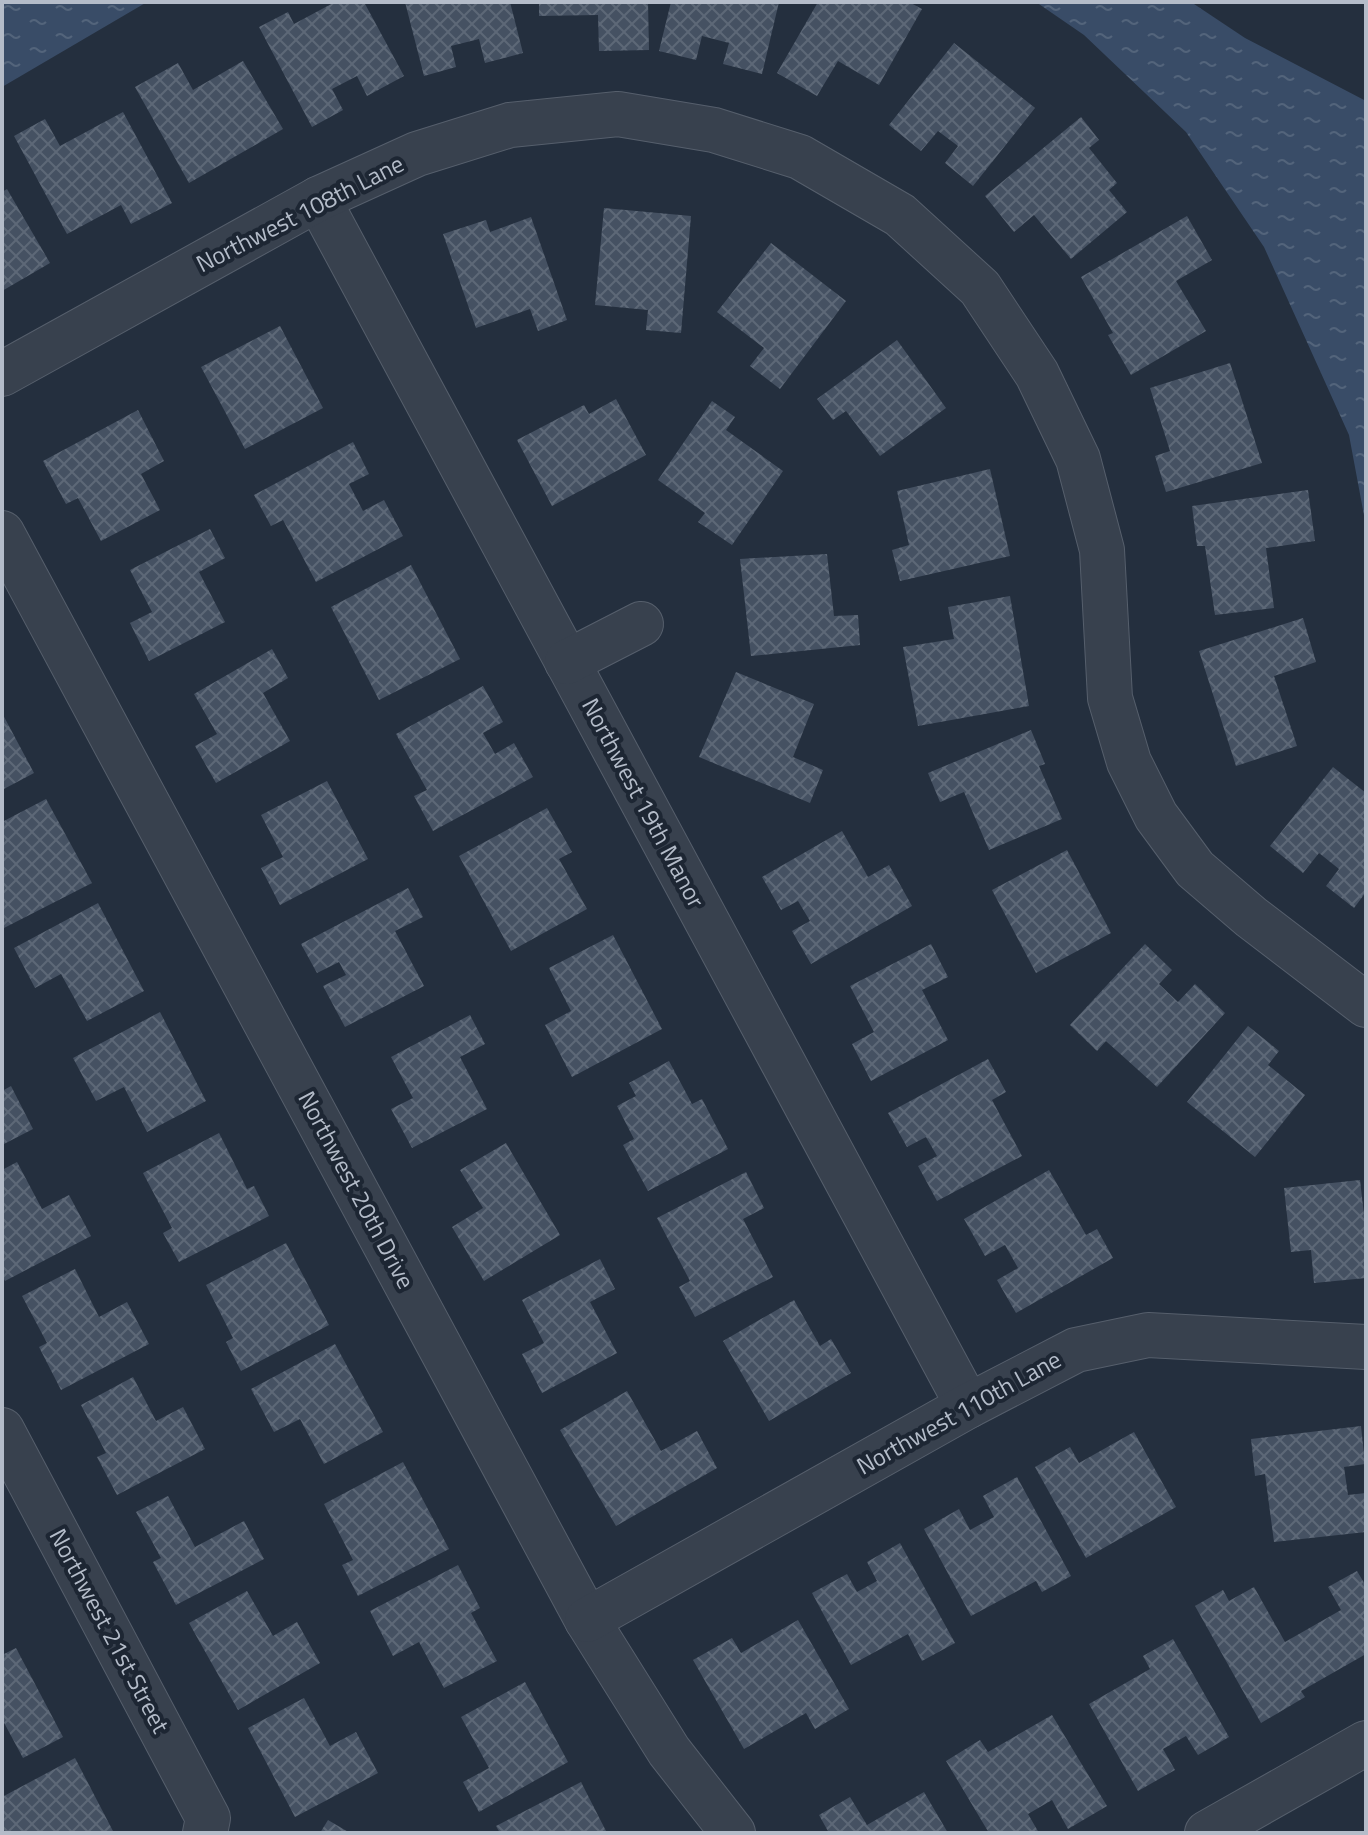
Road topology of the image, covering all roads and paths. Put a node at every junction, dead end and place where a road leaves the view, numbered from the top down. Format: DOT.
graph roads {
  1 [pos="318,199"];
  2 [pos="2,374"];
  3 [pos="2,533"];
  4 [pos="641,624"];
  5 [pos="567,662"];
  6 [pos="1366,1005"];
  7 [pos="1366,1347"];
  8 [pos="968,1406"];
  9 [pos="2,1430"];
  10 [pos="587,1620"];
  11 [pos="1366,1743"];
  12 [pos="205,1833"];
  13 [pos="733,1833"];
  14 [pos="1207,1833"];
  1 -- 2 [label="street, Northwest 108th Lane"];
  1 -- 5 [label="street, Northwest 19th Manor"];
  1 -- 6 [label="street, Northwest 108th Lane"];
  3 -- 10 [label="street, Northwest 20th Drive"];
  4 -- 5 [label="street"];
  5 -- 8 [label="street, Northwest 19th Manor"];
  7 -- 8 [label="street, Northwest 110th Lane"];
  8 -- 10 [label="street, Northwest 110th Lane"];
  9 -- 12 [label="street, Northwest 21st Street"];
  10 -- 13 [label="street, Northwest 20th Drive"];
  11 -- 14 [label="street"];
}
